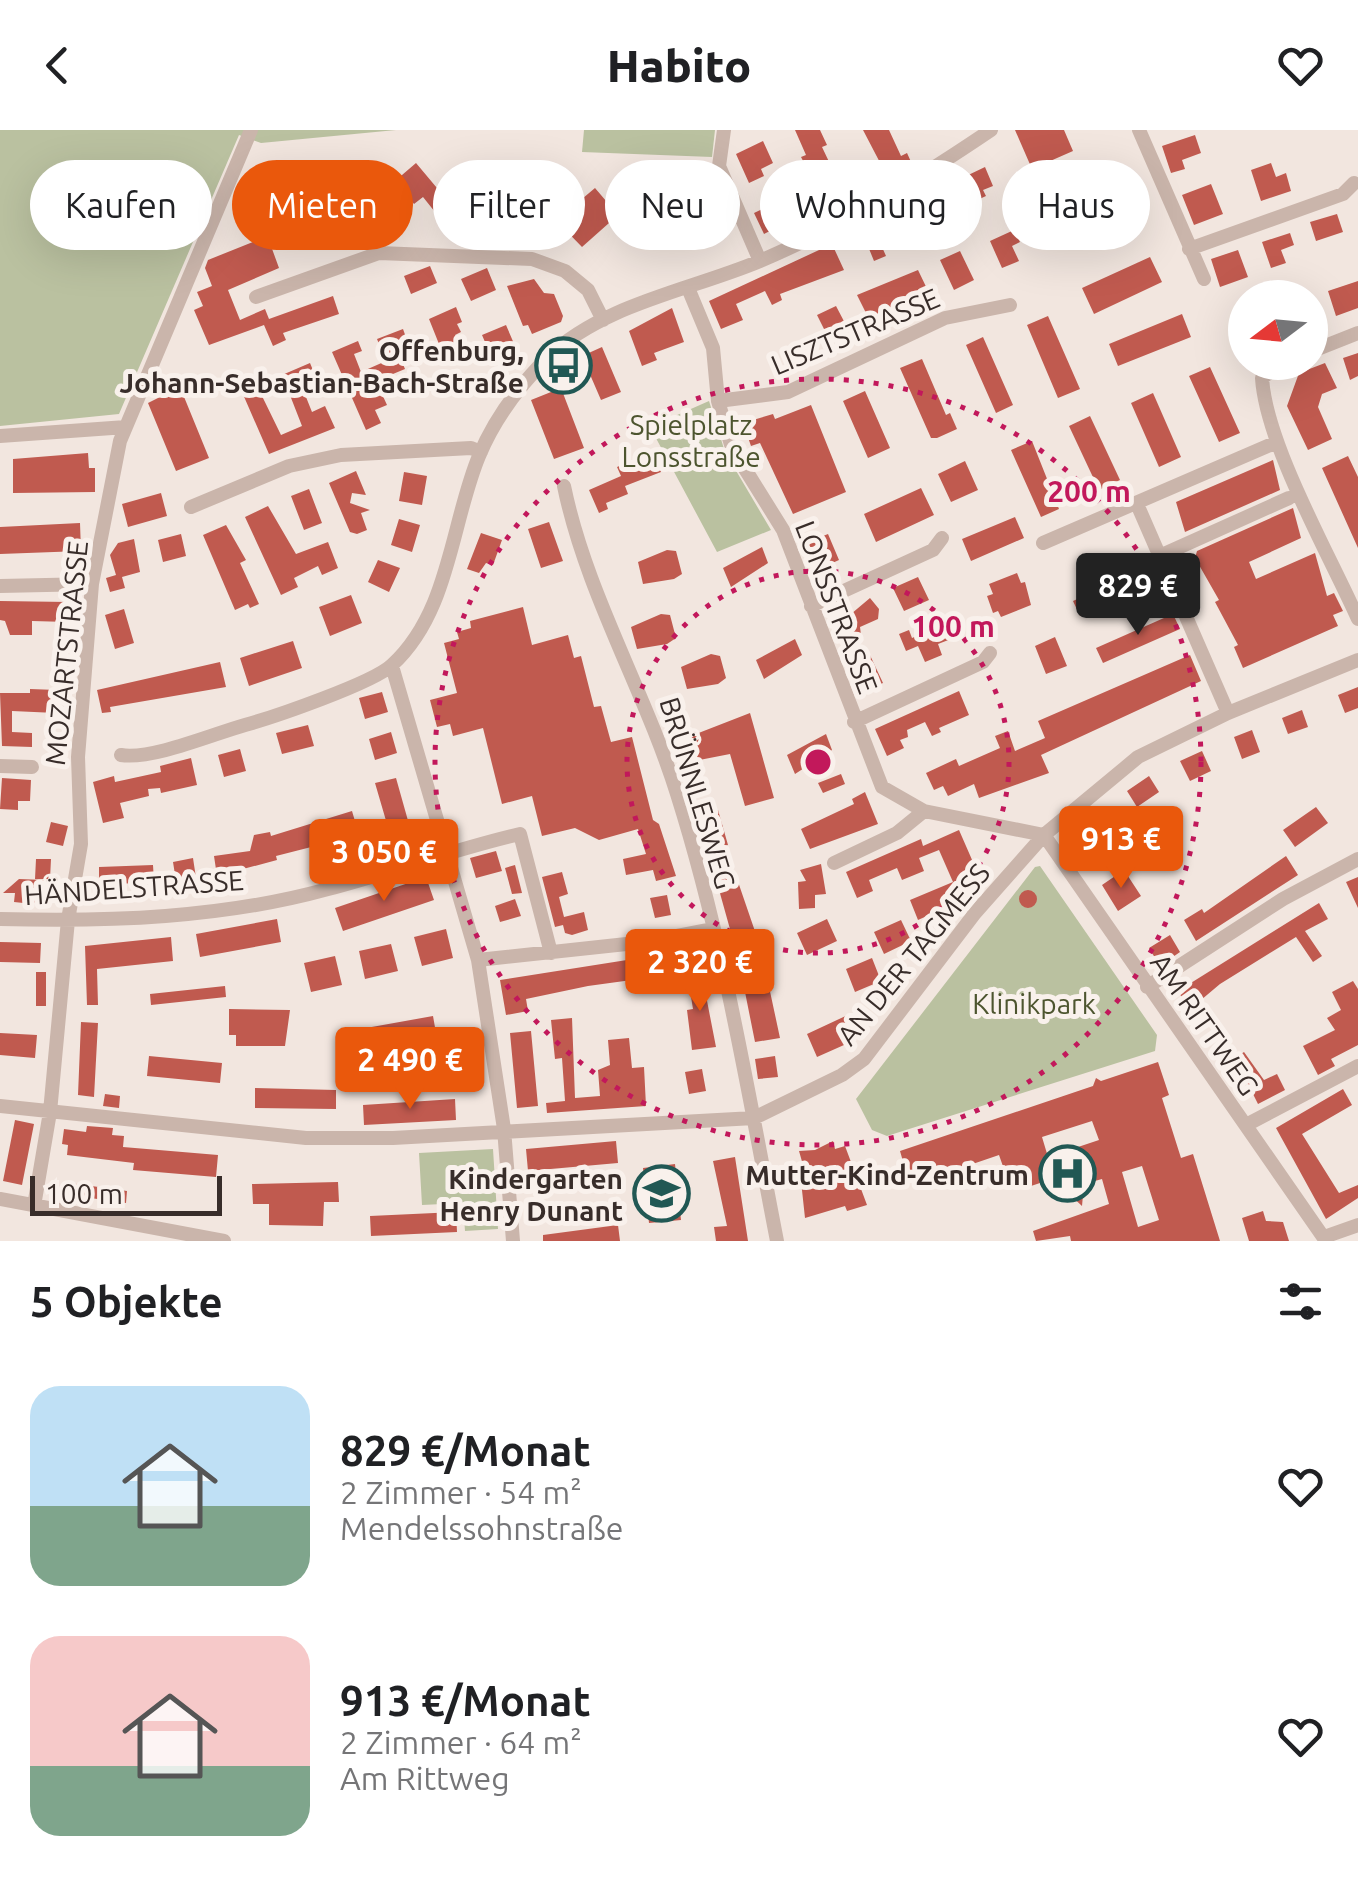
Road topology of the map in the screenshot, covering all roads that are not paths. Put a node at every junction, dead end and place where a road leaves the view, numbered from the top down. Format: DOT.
graph roads {
  1 [pos="252,130"];
  2 [pos="724,130"];
  3 [pos="991,130"];
  4 [pos="1143,131"];
  5 [pos="1354,183"];
  6 [pos="1189,249"];
  7 [pos="760,261"];
  8 [pos="1204,278"];
  9 [pos="688,288"];
  10 [pos="256,297"];
  11 [pos="1010,305"];
  12 [pos="603,320"];
  13 [pos="1358,333"];
  14 [pos="1328,345"];
  15 [pos="1262,380"];
  16 [pos="718,401"];
  17 [pos="126,427"];
  18 [pos="0,436"];
  19 [pos="1278,442"];
  20 [pos="481,452"];
  21 [pos="564,486"];
  22 [pos="1288,498"];
  23 [pos="1137,504"];
  24 [pos="191,507"];
  25 [pos="942,538"];
  26 [pos="1043,543"];
  27 [pos="1162,555"];
  28 [pos="92,584"];
  29 [pos="0,586"];
  30 [pos="811,606"];
  31 [pos="1358,619"];
  32 [pos="990,652"];
  33 [pos="1358,660"];
  34 [pos="392,666"];
  35 [pos="1228,713"];
  36 [pos="854,722"];
  37 [pos="121,755"];
  38 [pos="0,766"];
  39 [pos="32,767"];
  40 [pos="924,811"];
  41 [pos="1044,835"];
  42 [pos="444,852"];
  43 [pos="1358,859"];
  44 [pos="834,863"];
  45 [pos="0,919"];
  46 [pos="68,920"];
  47 [pos="712,930"];
  48 [pos="551,953"];
  49 [pos="478,960"];
  50 [pos="1147,987"];
  51 [pos="1358,1066"];
  52 [pos="0,1106"];
  53 [pos="50,1112"];
  54 [pos="754,1118"];
  55 [pos="1246,1125"];
  56 [pos="504,1129"];
  57 [pos="0,1199"];
  58 [pos="34,1206"];
  59 [pos="1358,1225"];
  60 [pos="1325,1239"];
  61 [pos="224,1241"];
  62 [pos="514,1241"];
  63 [pos="778,1241"];
  1 -- 17 [label="street, MOZARTSTRASSE"];
  2 -- 7 [label="street"];
  3 -- 7 [label="street"];
  4 -- 6 [label="street"];
  5 -- 6 [label="street"];
  6 -- 8 [label="street"];
  7 -- 9 [label="street"];
  9 -- 12 [label="street"];
  9 -- 16 [label="street, LONSSTRASSE"];
  10 -- 12 [label="street"];
  11 -- 16 [label="street, LISZTSTRASSE"];
  12 -- 20 [label="street"];
  13 -- 14 [label="street"];
  15 -- 19 [label="street"];
  16 -- 30 [label="street, LONSSTRASSE"];
  17 -- 18 [label="street"];
  17 -- 28 [label="street, MOZARTSTRASSE"];
  19 -- 23 [label="street"];
  19 -- 31 [label="street"];
  20 -- 24 [label="street"];
  20 -- 34 [label="street"];
  21 -- 47 [label="street, BRÜNNLESWEG"];
  22 -- 27 [label="street"];
  23 -- 26 [label="street"];
  23 -- 27 [label="street"];
  25 -- 30 [label="street"];
  27 -- 35 [label="street"];
  28 -- 29 [label="street"];
  28 -- 46 [label="street, MOZARTSTRASSE"];
  30 -- 36 [label="street, LONSSTRASSE"];
  32 -- 36 [label="street"];
  33 -- 35 [label="street, AN DER TAGMESS"];
  34 -- 37 [label="street"];
  34 -- 42 [label="street"];
  35 -- 41 [label="street, AN DER TAGMESS"];
  36 -- 40 [label="street, LONSSTRASSE"];
  38 -- 39 [label="street"];
  40 -- 41 [label="street, LONSSTRASSE"];
  40 -- 44 [label="street"];
  41 -- 50 [label="street, AM RITTWEG"];
  41 -- 54 [label="street, AN DER TAGMESS"];
  42 -- 46 [label="street, HÄNDELSTRASSE"];
  42 -- 48 [label="street, HÄNDELSTRASSE"];
  42 -- 49 [label="street"];
  43 -- 50 [label="street"];
  45 -- 46 [label="street, HÄNDELSTRASSE"];
  46 -- 53 [label="street, MOZARTSTRASSE"];
  47 -- 48 [label="street"];
  47 -- 54 [label="street, BRÜNNLESWEG"];
  48 -- 49 [label="street"];
  49 -- 56 [label="street"];
  50 -- 55 [label="street, AM RITTWEG"];
  51 -- 55 [label="street"];
  52 -- 53 [label="street"];
  53 -- 56 [label="street"];
  53 -- 58 [label="street, MOZARTSTRASSE"];
  54 -- 56 [label="street"];
  54 -- 63 [label="street, BRÜNNLESWEG"];
  55 -- 60 [label="street, AM RITTWEG"];
  56 -- 62 [label="street"];
  57 -- 58 [label="street"];
  58 -- 61 [label="street"];
  59 -- 60 [label="street"];
}
